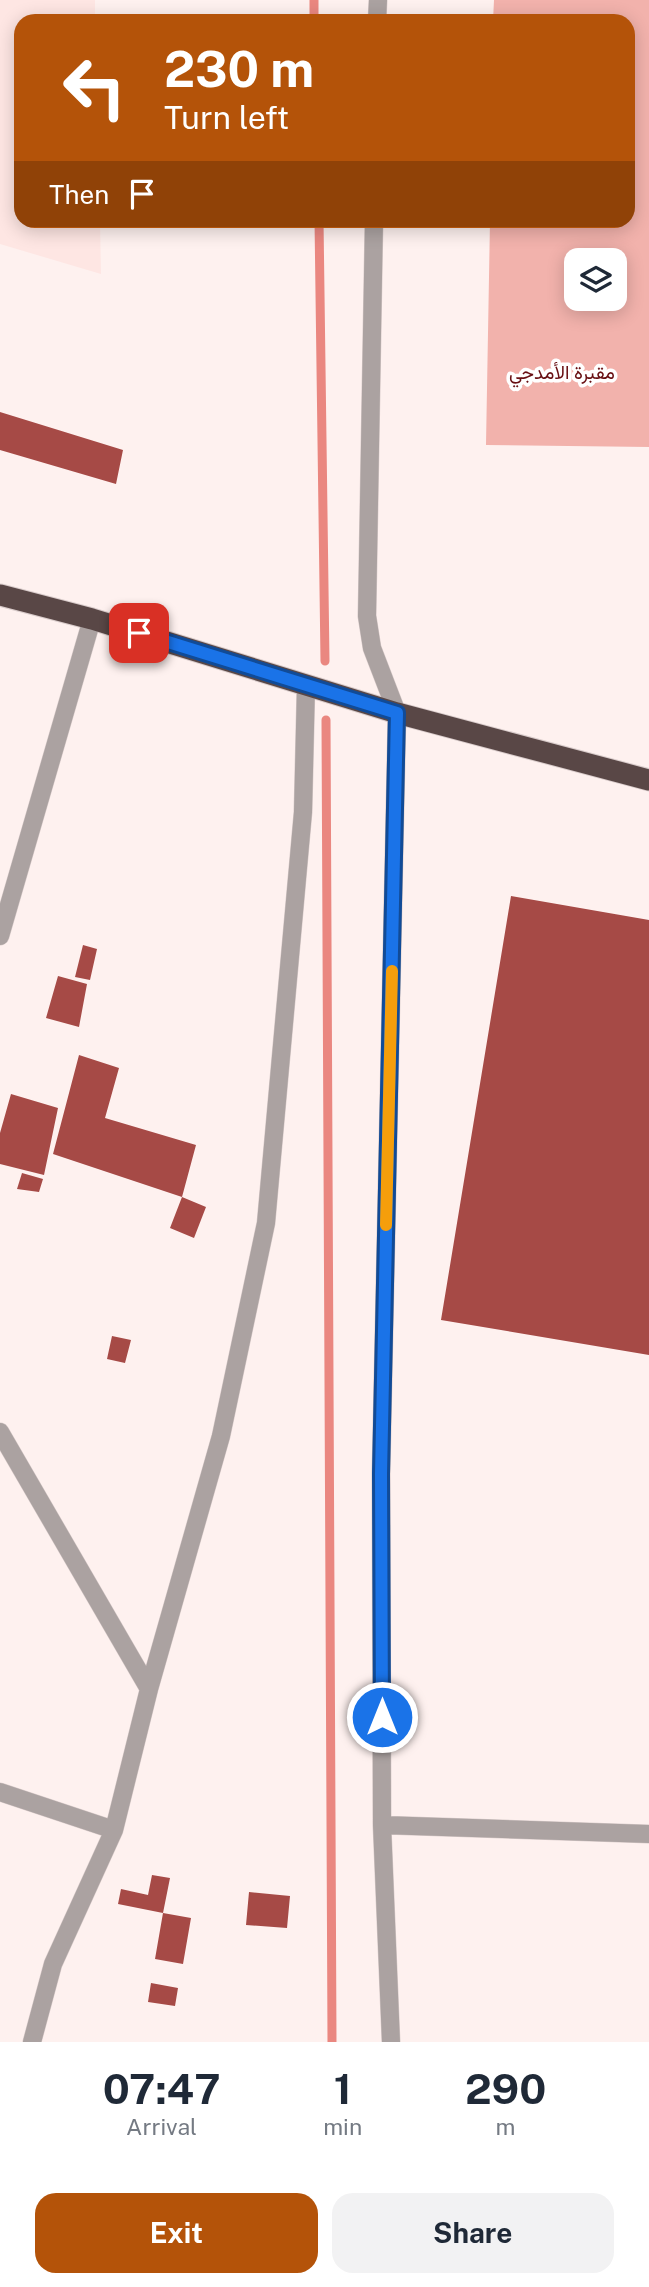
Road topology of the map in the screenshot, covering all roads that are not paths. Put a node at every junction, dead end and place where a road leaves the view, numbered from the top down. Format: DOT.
graph roads {
  1 [pos="374,228"];
  2 [pos="0,595"];
  3 [pos="92,618"];
  4 [pos="306,685"];
  5 [pos="397,713"];
  6 [pos="649,780"];
  7 [pos="0,936"];
  8 [pos="0,1432"];
  9 [pos="149,1689"];
  10 [pos="0,1792"];
  11 [pos="382,1825"];
  12 [pos="114,1830"];
  13 [pos="649,1834"];
  14 [pos="32,2042"];
  15 [pos="391,2042"];
  1 -- 5 [label="street"];
  2 -- 3 [label="highway"];
  3 -- 4 [label="highway"];
  3 -- 7 [label="street"];
  4 -- 5 [label="highway"];
  4 -- 9 [label="street"];
  5 -- 6 [label="highway"];
  5 -- 11 [label="street"];
  8 -- 9 [label="street"];
  9 -- 12 [label="street"];
  10 -- 12 [label="street"];
  11 -- 13 [label="street"];
  11 -- 15 [label="street"];
  12 -- 14 [label="street"];
}
